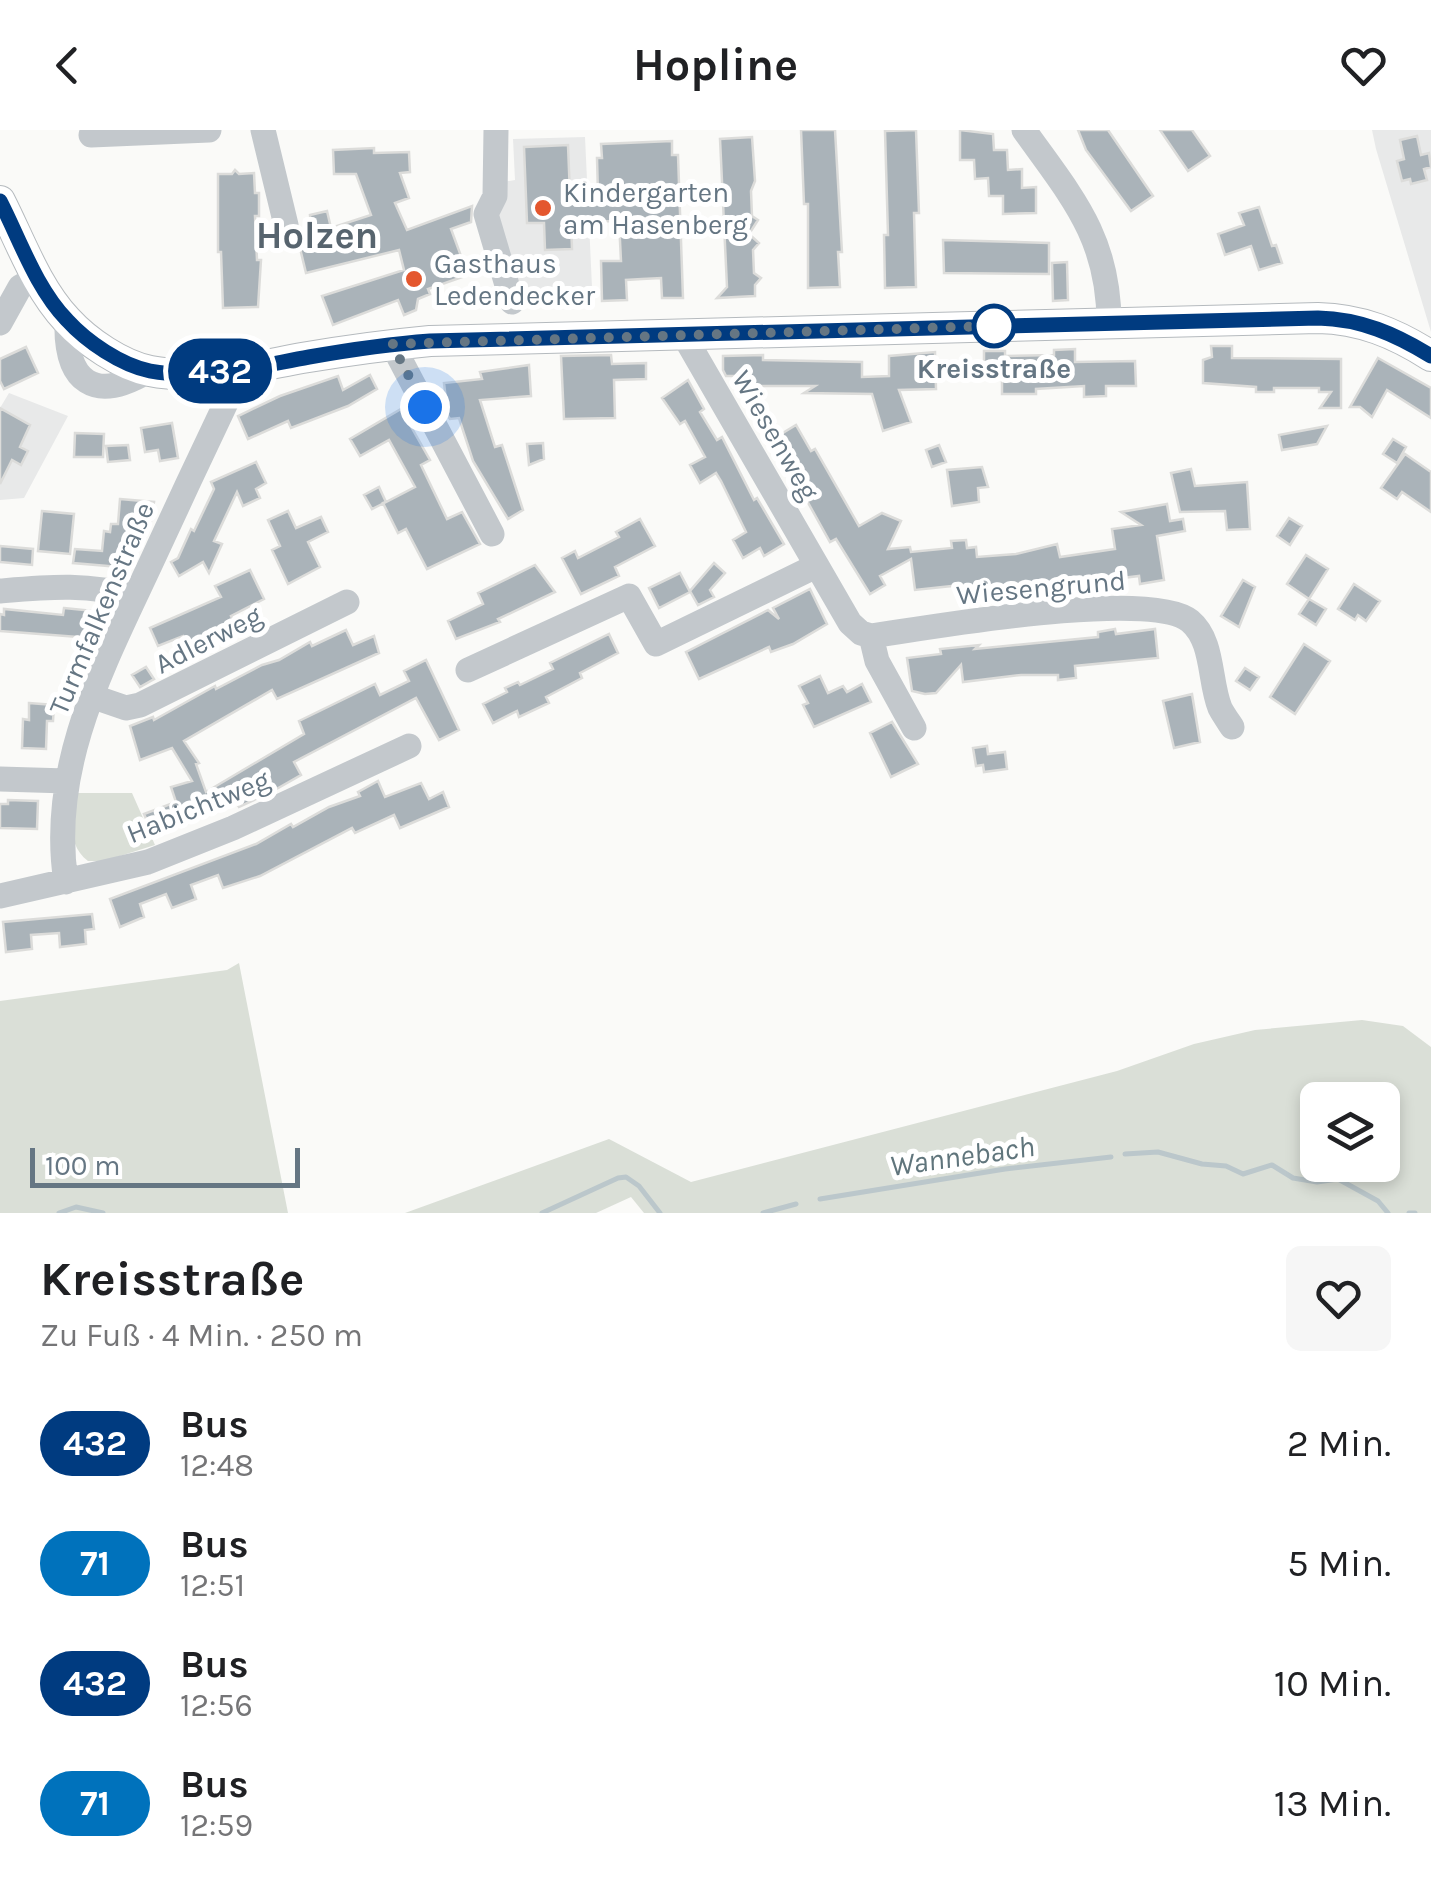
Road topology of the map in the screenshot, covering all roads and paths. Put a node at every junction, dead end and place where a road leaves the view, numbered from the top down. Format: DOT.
graph roads {
  1 [pos="209,130"];
  2 [pos="263,130"];
  3 [pos="496,130"];
  4 [pos="1024,130"];
  5 [pos="91,135"];
  6 [pos="0,200"];
  7 [pos="286,225"];
  8 [pos="38,277"];
  9 [pos="512,302"];
  10 [pos="0,323"];
  11 [pos="1108,323"];
  12 [pos="683,334"];
  13 [pos="392,344"];
  14 [pos="1431,356"];
  15 [pos="242,369"];
  16 [pos="492,534"];
  17 [pos="816,566"];
  18 [pos="0,591"];
  19 [pos="135,597"];
  20 [pos="348,602"];
  21 [pos="871,636"];
  22 [pos="468,670"];
  23 [pos="91,696"];
  24 [pos="1232,727"];
  25 [pos="914,728"];
  26 [pos="409,746"];
  27 [pos="0,780"];
  28 [pos="66,781"];
  29 [pos="66,882"];
  30 [pos="0,896"];
  1 -- 5 [label="street"];
  2 -- 7 [label="street"];
  3 -- 9 [label="street"];
  4 -- 11 [label="street"];
  6 -- 8 [label="main road"];
  8 -- 10 [label="street"];
  8 -- 15 [label="main road"];
  11 -- 12 [label="main road"];
  11 -- 14 [label="main road"];
  12 -- 13 [label="main road"];
  12 -- 17 [label="street, Wiesenweg"];
  13 -- 15 [label="main road"];
  13 -- 16 [label="street"];
  15 -- 19 [label="street, Turmfalkenstraße"];
  17 -- 21 [label="street"];
  17 -- 22 [label="street"];
  18 -- 19 [label="street"];
  19 -- 23 [label="street, Turmfalkenstraße"];
  20 -- 23 [label="street, Adlerweg"];
  21 -- 24 [label="street, Wiesengrund"];
  21 -- 25 [label="street"];
  23 -- 28 [label="street, Turmfalkenstraße"];
  26 -- 29 [label="street, Habichtweg"];
  27 -- 28 [label="street"];
  28 -- 29 [label="street, Turmfalkenstraße"];
  29 -- 30 [label="street, Habichtweg"];
}
